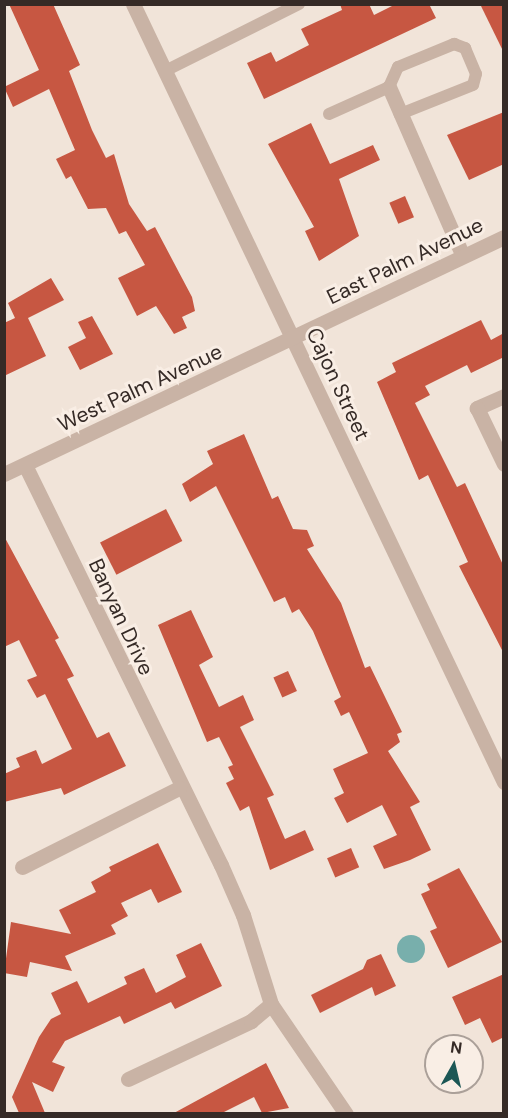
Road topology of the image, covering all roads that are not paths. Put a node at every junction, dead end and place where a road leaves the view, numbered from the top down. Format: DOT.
graph roads {
  1 [pos="133,4"];
  2 [pos="299,4"];
  3 [pos="165,71"];
  4 [pos="389,87"];
  5 [pos="330,114"];
  6 [pos="400,114"];
  7 [pos="504,237"];
  8 [pos="463,256"];
  9 [pos="293,339"];
  10 [pos="504,396"];
  11 [pos="504,464"];
  12 [pos="25,465"];
  13 [pos="4,474"];
  14 [pos="504,782"];
  15 [pos="179,788"];
  16 [pos="22,867"];
  17 [pos="271,1004"];
  18 [pos="128,1079"];
  19 [pos="346,1113"];
  1 -- 3 [label="street, Cajon Street"];
  2 -- 3 [label="lane"];
  3 -- 9 [label="street, Cajon Street"];
  4 -- 5 [label="lane"];
  4 -- 6 [label="street"];
  4 -- 6 [label="lane"];
  6 -- 8 [label="street"];
  7 -- 8 [label="street, East Palm Avenue"];
  8 -- 9 [label="street, East Palm Avenue"];
  9 -- 12 [label="street, West Palm Avenue"];
  9 -- 14 [label="street, Cajon Street"];
  10 -- 11 [label="street"];
  12 -- 13 [label="street, West Palm Avenue"];
  12 -- 15 [label="street, Banyan Drive"];
  15 -- 16 [label="street"];
  15 -- 17 [label="street, Banyan Drive"];
  17 -- 18 [label="street"];
  17 -- 19 [label="street, Banyan Drive"];
}
